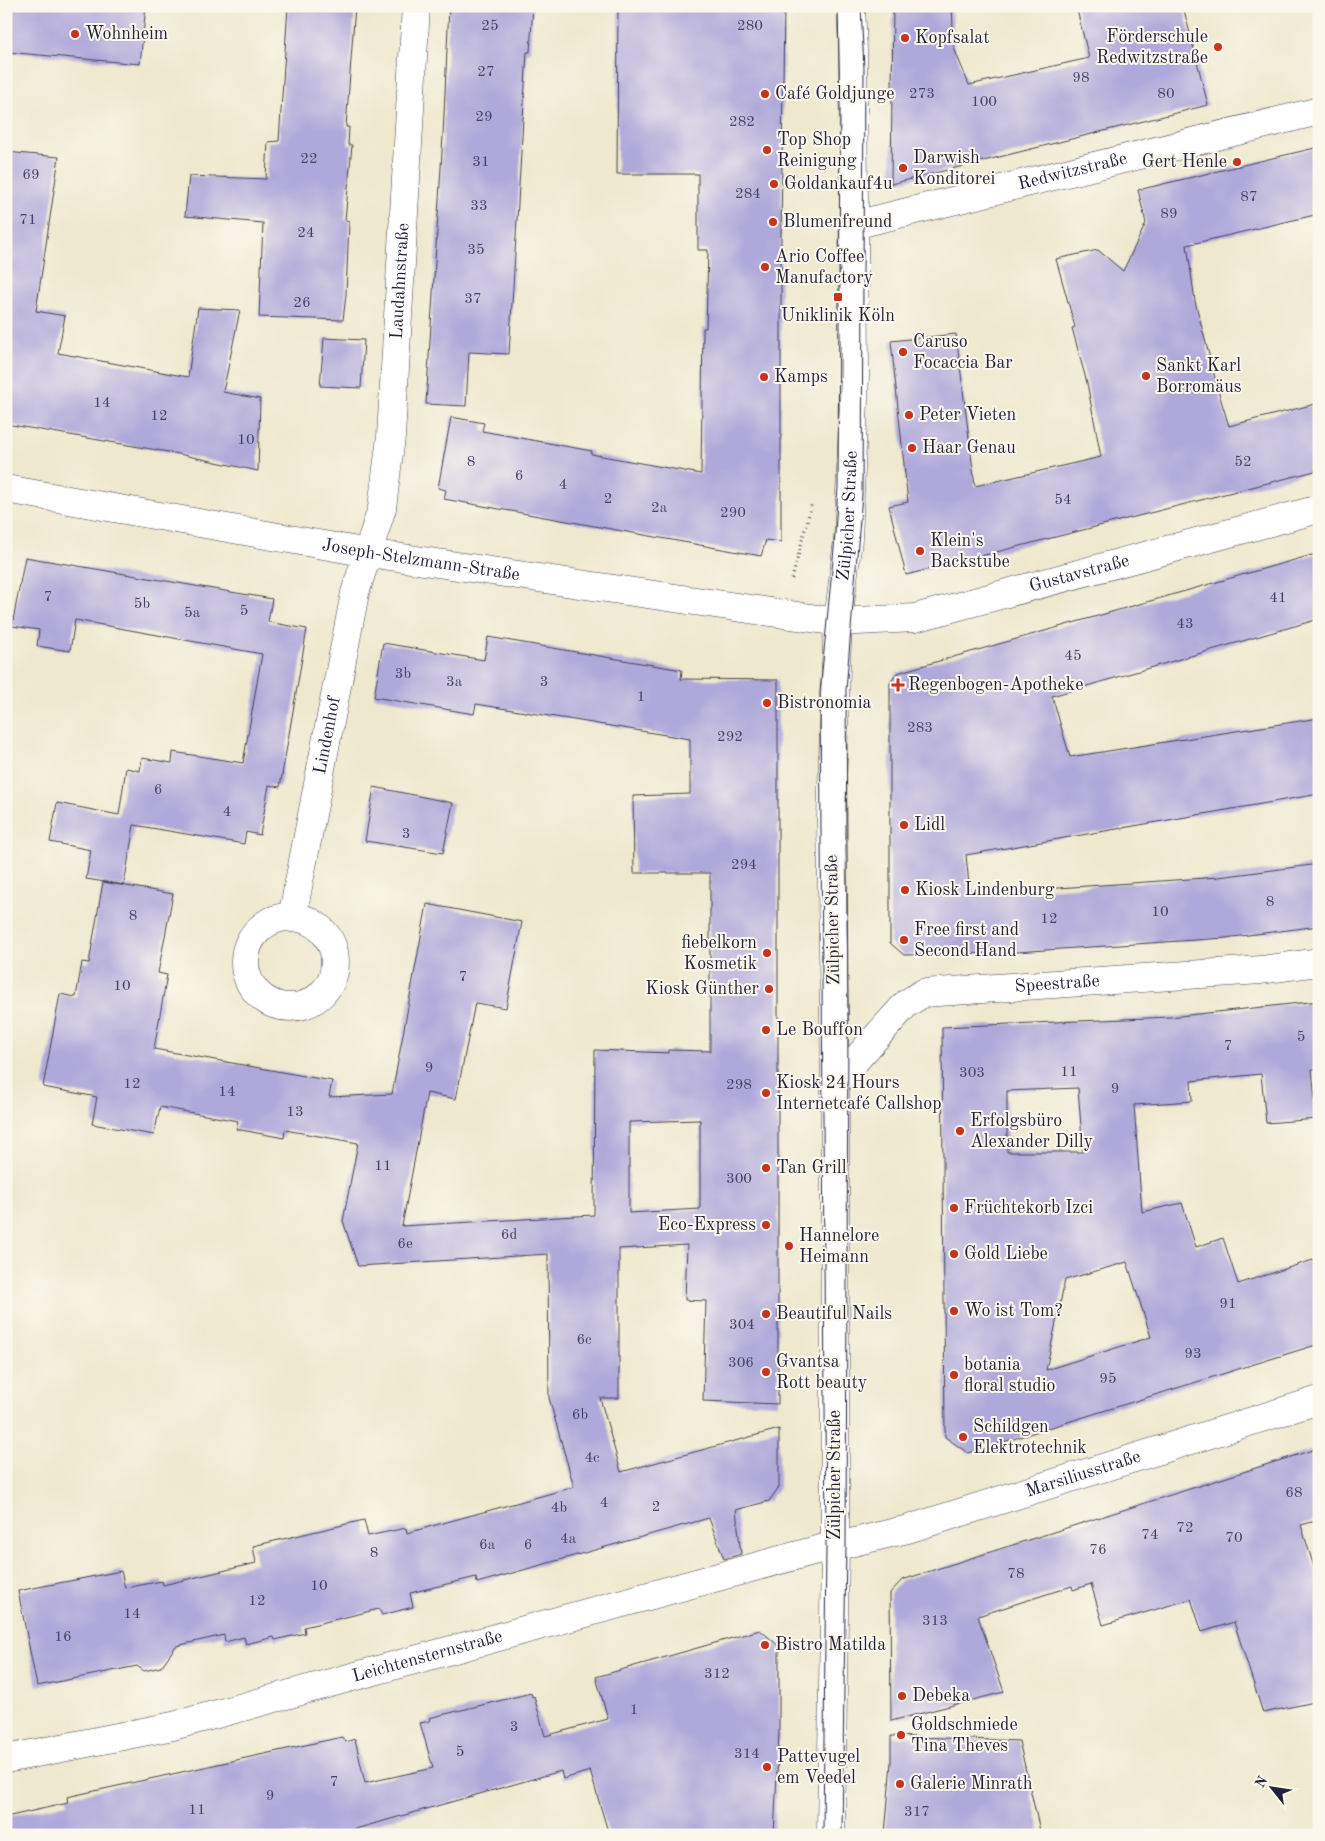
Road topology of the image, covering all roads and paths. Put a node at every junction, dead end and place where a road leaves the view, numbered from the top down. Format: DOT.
graph roads {
  1 [pos="416,6"];
  2 [pos="851,6"];
  3 [pos="1319,111"];
  4 [pos="854,225"];
  5 [pos="6,489"];
  6 [pos="813,500"];
  7 [pos="1319,508"];
  8 [pos="369,553"];
  9 [pos="785,614"];
  10 [pos="838,622"];
  11 [pos="292,918"];
  12 [pos="1319,962"];
  13 [pos="835,1083"];
  14 [pos="1319,1400"];
  15 [pos="840,1544"];
  16 [pos="6,1759"];
  17 [pos="831,1835"];
  1 -- 8 [label="street, Laudahnstraße"];
  2 -- 4 [label="street, Zülpicher Straße"];
  3 -- 4 [label="street, Redwitzstraße"];
  4 -- 10 [label="street, Zülpicher Straße"];
  5 -- 8 [label="street, Joseph-Stelzmann-Straße"];
  6 -- 9 [label="path"];
  7 -- 10 [label="street, Gustavstraße"];
  8 -- 9 [label="street, Joseph-Stelzmann-Straße"];
  8 -- 11 [label="street, Lindenhof"];
  9 -- 10 [label="street, Joseph-Stelzmann-Straße"];
  10 -- 13 [label="street, Zülpicher Straße"];
  12 -- 13 [label="street, Speestraße"];
  13 -- 15 [label="street, Zülpicher Straße"];
  14 -- 15 [label="street, Marsiliusstraße"];
  15 -- 16 [label="street, Leichtensternstraße"];
  15 -- 17 [label="street, Zülpicher Straße"];
}
